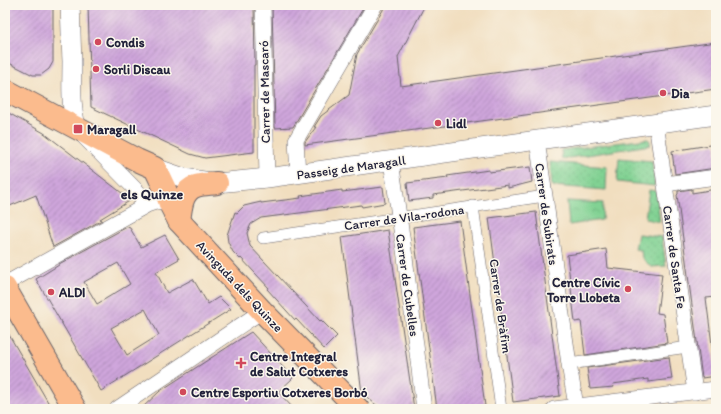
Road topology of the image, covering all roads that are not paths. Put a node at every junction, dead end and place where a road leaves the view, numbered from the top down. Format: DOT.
graph roads {
  1 [pos="70,5"];
  2 [pos="263,5"];
  3 [pos="375,5"];
  4 [pos="5,90"];
  5 [pos="716,115"];
  6 [pos="656,123"];
  7 [pos="77,128"];
  8 [pos="537,140"];
  9 [pos="391,161"];
  10 [pos="154,168"];
  11 [pos="298,175"];
  12 [pos="716,177"];
  13 [pos="267,178"];
  14 [pos="217,182"];
  15 [pos="665,184"];
  16 [pos="545,196"];
  17 [pos="473,206"];
  18 [pos="139,209"];
  19 [pos="174,213"];
  20 [pos="399,217"];
  21 [pos="263,238"];
  22 [pos="5,284"];
  23 [pos="5,288"];
  24 [pos="262,311"];
  25 [pos="688,347"];
  26 [pos="569,364"];
  27 [pos="716,389"];
  28 [pos="695,392"];
  29 [pos="576,406"];
  30 [pos="75,409"];
  31 [pos="117,409"];
  32 [pos="358,409"];
  33 [pos="424,409"];
  34 [pos="501,409"];
  35 [pos="554,409"];
  1 -- 7 [label="street"];
  2 -- 13 [label="street, Carrer de Mascaró"];
  3 -- 11 [label="street"];
  4 -- 7 [label="main road, Passeig de Maragall"];
  5 -- 6 [label="street, Passeig de Maragall"];
  6 -- 8 [label="street, Passeig de Maragall"];
  6 -- 15 [label="street, Carrer de Santa Fe"];
  7 -- 10 [label="main road, Passeig de Maragall"];
  7 -- 18 [label="street"];
  8 -- 9 [label="street, Passeig de Maragall"];
  8 -- 16 [label="street, Carrer de Subirats"];
  9 -- 11 [label="street, Passeig de Maragall"];
  9 -- 20 [label="street, Carrer de Cubelles"];
  10 -- 14 [label="street, Passeig de Maragall"];
  10 -- 19 [label="main road, Avinguda dels Quinze"];
  11 -- 13 [label="street, Passeig de Maragall"];
  12 -- 15 [label="street"];
  13 -- 14 [label="street, Passeig de Maragall"];
  14 -- 19 [label="main road"];
  15 -- 25 [label="street, Carrer de Santa Fe"];
  16 -- 17 [label="street, Carrer de Vila-rodona"];
  16 -- 26 [label="street, Carrer de Subirats"];
  17 -- 20 [label="street, Carrer de Vila-rodona"];
  17 -- 34 [label="street, Carrer de Bràfim"];
  18 -- 19 [label="street"];
  18 -- 22 [label="street"];
  19 -- 24 [label="main road, Avinguda dels Quinze"];
  20 -- 21 [label="street, Carrer de Vila-rodona"];
  20 -- 33 [label="street, Carrer de Cubelles"];
  23 -- 30 [label="main road"];
  24 -- 31 [label="street"];
  24 -- 32 [label="main road, Avinguda dels Quinze"];
  25 -- 26 [label="street"];
  25 -- 28 [label="street, Carrer de Santa Fe"];
  26 -- 29 [label="street, Carrer de Subirats"];
  27 -- 28 [label="street"];
  28 -- 29 [label="street"];
  29 -- 35 [label="street"];
}
